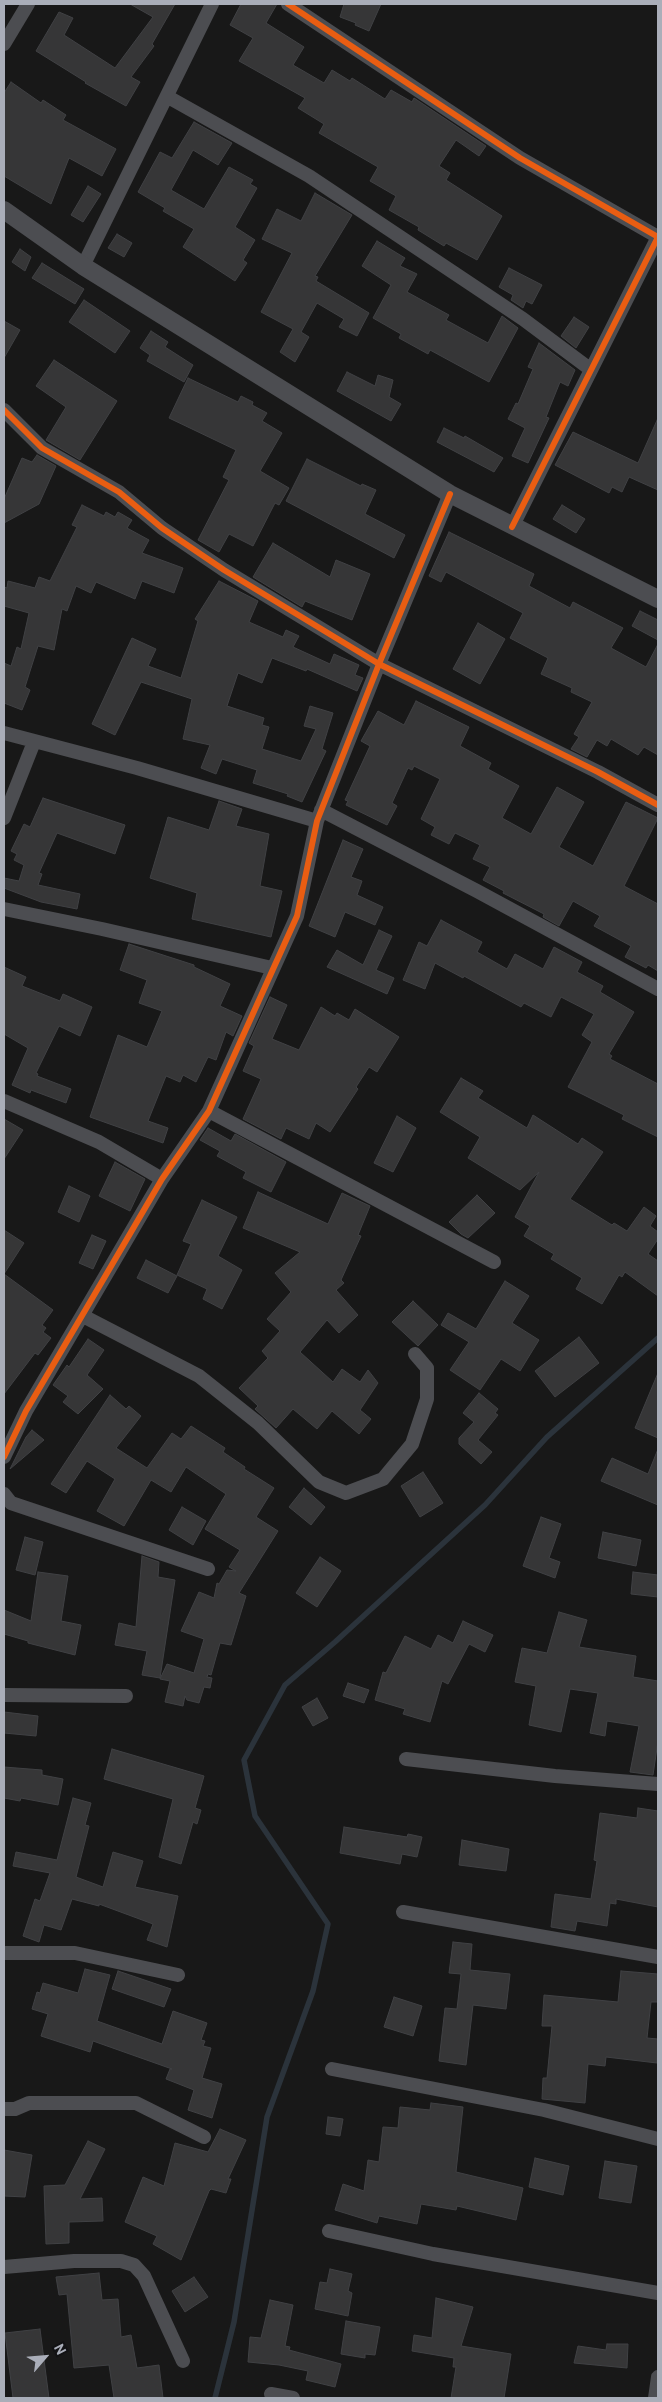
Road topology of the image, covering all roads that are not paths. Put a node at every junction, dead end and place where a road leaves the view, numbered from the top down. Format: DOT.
graph roads {
  1 [pos="28,4"];
  2 [pos="212,4"];
  3 [pos="288,4"];
  4 [pos="4,44"];
  5 [pos="168,97"];
  6 [pos="4,210"];
  7 [pos="83,266"];
  8 [pos="590,370"];
  9 [pos="4,410"];
  10 [pos="450,494"];
  11 [pos="512,527"];
  12 [pos="658,599"];
  13 [pos="379,664"];
  14 [pos="4,733"];
  15 [pos="34,742"];
  16 [pos="658,805"];
  17 [pos="319,816"];
  18 [pos="4,818"];
  19 [pos="4,910"];
  20 [pos="272,968"];
  21 [pos="658,989"];
  22 [pos="4,1101"];
  23 [pos="208,1111"];
  24 [pos="162,1179"];
  25 [pos="494,1262"];
  26 [pos="83,1316"];
  27 [pos="415,1354"];
  28 [pos="4,1457"];
  29 [pos="4,1494"];
  30 [pos="208,1569"];
  31 [pos="4,1694"];
  32 [pos="126,1696"];
  33 [pos="406,1759"];
  34 [pos="658,1784"];
  35 [pos="404,1912"];
  36 [pos="4,1953"];
  37 [pos="658,1957"];
  38 [pos="178,1974"];
  39 [pos="332,2069"];
  40 [pos="4,2109"];
  41 [pos="204,2137"];
  42 [pos="658,2138"];
  43 [pos="329,2231"];
  44 [pos="4,2267"];
  45 [pos="658,2293"];
  46 [pos="183,2361"];
  47 [pos="658,2378"];
  48 [pos="658,2382"];
  49 [pos="271,2394"];
  50 [pos="293,2398"];
  51 [pos="655,2398"];
  1 -- 4 [label="street"];
  2 -- 5 [label="street"];
  3 -- 8 [label="street"];
  5 -- 7 [label="street"];
  5 -- 8 [label="street"];
  6 -- 7 [label="street"];
  7 -- 10 [label="street"];
  8 -- 11 [label="street"];
  9 -- 13 [label="street"];
  10 -- 11 [label="street"];
  10 -- 13 [label="street"];
  11 -- 12 [label="street"];
  13 -- 16 [label="street"];
  13 -- 17 [label="street"];
  14 -- 15 [label="street"];
  15 -- 17 [label="street"];
  15 -- 18 [label="street"];
  17 -- 20 [label="street"];
  17 -- 21 [label="street"];
  19 -- 20 [label="street"];
  20 -- 23 [label="street"];
  22 -- 24 [label="street"];
  23 -- 24 [label="street"];
  23 -- 25 [label="street"];
  24 -- 26 [label="street"];
  26 -- 27 [label="street"];
  26 -- 28 [label="street"];
  29 -- 30 [label="street"];
  31 -- 32 [label="street"];
  33 -- 34 [label="street"];
  35 -- 37 [label="street"];
  36 -- 38 [label="street"];
  39 -- 42 [label="street"];
  40 -- 41 [label="street"];
  43 -- 45 [label="street"];
  44 -- 46 [label="street"];
  47 -- 48 [label="street"];
  48 -- 51 [label="street"];
  49 -- 50 [label="street"];
}
